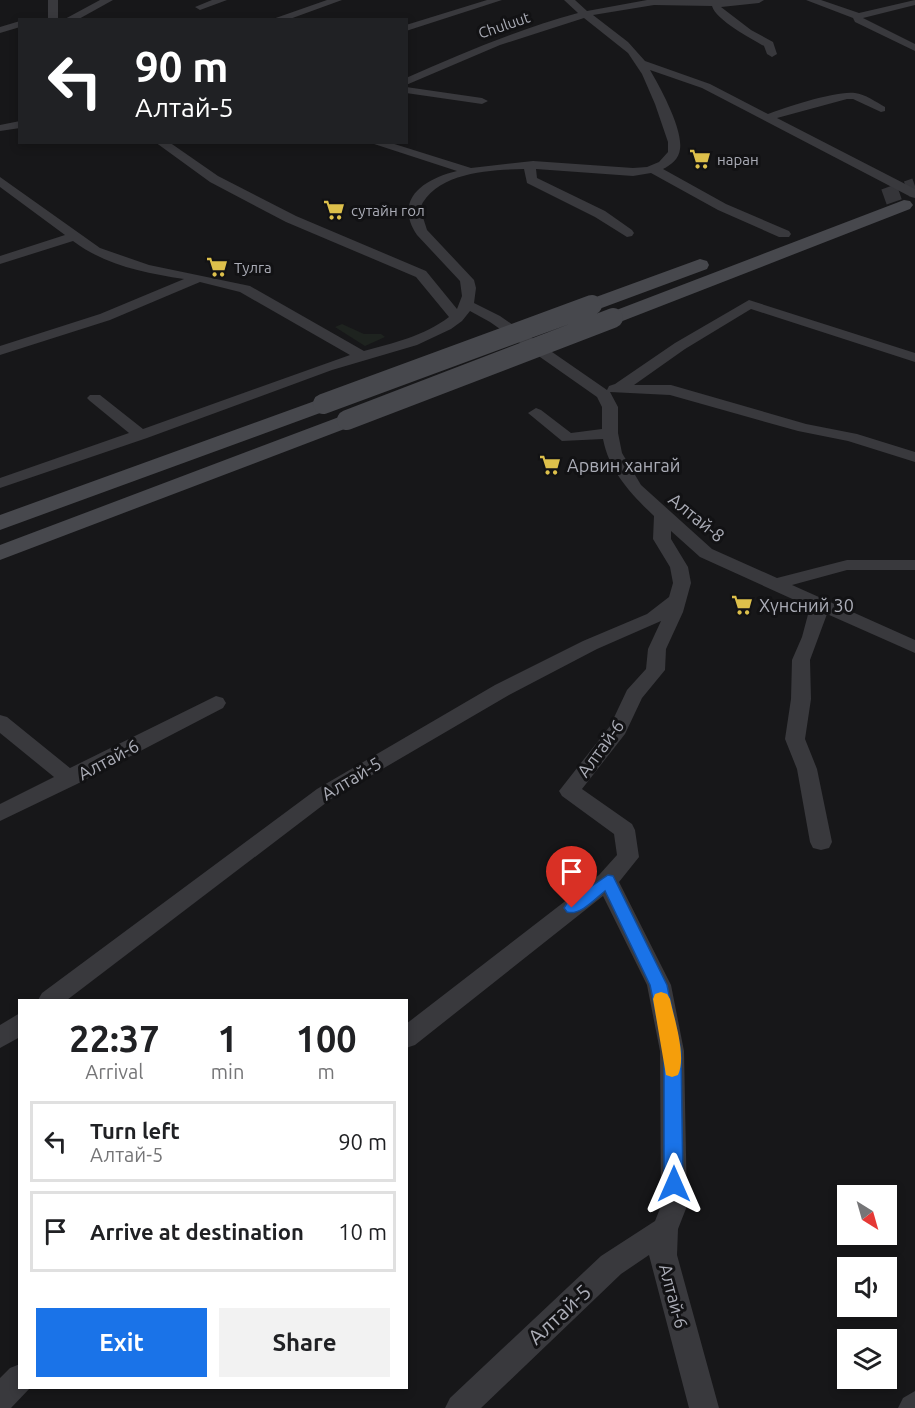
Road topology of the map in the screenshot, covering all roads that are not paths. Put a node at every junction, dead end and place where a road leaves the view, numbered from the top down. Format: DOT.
graph roads {
  1 [pos="53,0"];
  2 [pos="108,0"];
  3 [pos="222,0"];
  4 [pos="307,0"];
  5 [pos="337,0"];
  6 [pos="464,0"];
  7 [pos="497,0"];
  8 [pos="568,0"];
  9 [pos="759,0"];
  10 [pos="811,0"];
  11 [pos="718,2"];
  12 [pos="915,2"];
  13 [pos="322,5"];
  14 [pos="477,5"];
  15 [pos="200,7"];
  16 [pos="585,14"];
  17 [pos="858,16"];
  18 [pos="51,18"];
  19 [pos="72,18"];
  20 [pos="281,18"];
  21 [pos="18,25"];
  22 [pos="408,27"];
  23 [pos="0,30"];
  24 [pos="915,48"];
  25 [pos="772,54"];
  26 [pos="641,63"];
  27 [pos="408,81"];
  28 [pos="408,90"];
  29 [pos="482,101"];
  30 [pos="881,109"];
  31 [pos="770,117"];
  32 [pos="18,124"];
  33 [pos="0,128"];
  34 [pos="164,144"];
  35 [pos="380,144"];
  36 [pos="530,165"];
  37 [pos="653,169"];
  38 [pos="471,172"];
  39 [pos="0,181"];
  40 [pos="20,195"];
  41 [pos="884,197"];
  42 [pos="910,200"];
  43 [pos="0,201"];
  44 [pos="627,233"];
  45 [pos="784,234"];
  46 [pos="74,236"];
  47 [pos="0,260"];
  48 [pos="199,278"];
  49 [pos="463,312"];
  50 [pos="0,351"];
  51 [pos="360,355"];
  52 [pos="915,358"];
  53 [pos="618,389"];
  54 [pos="597,390"];
  55 [pos="95,398"];
  56 [pos="536,413"];
  57 [pos="610,433"];
  58 [pos="141,435"];
  59 [pos="915,457"];
  60 [pos="0,483"];
  61 [pos="662,515"];
  62 [pos="0,523"];
  63 [pos="0,553"];
  64 [pos="915,565"];
  65 [pos="775,584"];
  66 [pos="678,599"];
  67 [pos="820,605"];
  68 [pos="915,647"];
  69 [pos="216,703"];
  70 [pos="0,722"];
  71 [pos="70,779"];
  72 [pos="0,813"];
  73 [pos="821,842"];
  74 [pos="608,880"];
  75 [pos="52,999"];
  76 [pos="18,1024"];
  77 [pos="408,1036"];
  78 [pos="0,1038"];
  79 [pos="665,1229"];
  80 [pos="18,1380"];
  81 [pos="0,1399"];
  82 [pos="460,1408"];
  83 [pos="704,1408"];
  1 -- 18 [label="street"];
  2 -- 19 [label="street"];
  3 -- 15 [label="street"];
  4 -- 13 [label="street"];
  5 -- 13 [label="street"];
  6 -- 14 [label="street"];
  7 -- 14 [label="street"];
  8 -- 16 [label="street"];
  9 -- 11 [label="street, Chuluut"];
  10 -- 17 [label="street"];
  11 -- 16 [label="street, Chuluut"];
  11 -- 25 [label="street"];
  12 -- 17 [label="street"];
  13 -- 20 [label="street"];
  14 -- 22 [label="street"];
  16 -- 26 [label="street"];
  16 -- 27 [label="street, Chuluut"];
  17 -- 24 [label="street"];
  21 -- 23 [label="street"];
  26 -- 31 [label="street"];
  26 -- 37 [label="street"];
  28 -- 29 [label="street"];
  30 -- 31 [label="street"];
  31 -- 42 [label="street"];
  32 -- 33 [label="street"];
  34 -- 49 [label="street"];
  35 -- 38 [label="street"];
  36 -- 37 [label="street"];
  36 -- 38 [label="street"];
  36 -- 44 [label="street"];
  37 -- 45 [label="street"];
  38 -- 49 [label="street"];
  39 -- 40 [label="street"];
  40 -- 43 [label="street"];
  40 -- 46 [label="street"];
  41 -- 45 [label="main road"];
  42 -- 63 [label="main road, bridge"];
  45 -- 62 [label="main road, bridge"];
  46 -- 47 [label="street"];
  46 -- 48 [label="street"];
  48 -- 50 [label="street"];
  48 -- 51 [label="street"];
  49 -- 51 [label="street"];
  49 -- 54 [label="street, Алтай-8"];
  51 -- 58 [label="street"];
  52 -- 53 [label="street"];
  53 -- 54 [label="street"];
  53 -- 59 [label="street"];
  54 -- 57 [label="street, Алтай-8"];
  55 -- 58 [label="street"];
  56 -- 57 [label="street"];
  57 -- 61 [label="street, Алтай-8"];
  58 -- 60 [label="street"];
  61 -- 65 [label="street, Алтай-8"];
  61 -- 66 [label="street, Алтай-6"];
  64 -- 65 [label="street"];
  65 -- 67 [label="street, Алтай-8"];
  66 -- 74 [label="street, Алтай-6"];
  66 -- 75 [label="street, Алтай-5"];
  67 -- 68 [label="street, Алтай-8"];
  67 -- 73 [label="street"];
  69 -- 71 [label="street, Алтай-6"];
  70 -- 71 [label="street"];
  71 -- 72 [label="street, Алтай-6"];
  74 -- 77 [label="street"];
  74 -- 79 [label="street, Алтай-6"];
  76 -- 78 [label="street"];
  79 -- 82 [label="street, Алтай-5"];
  79 -- 83 [label="street, Алтай-6"];
  80 -- 81 [label="street"];
}
